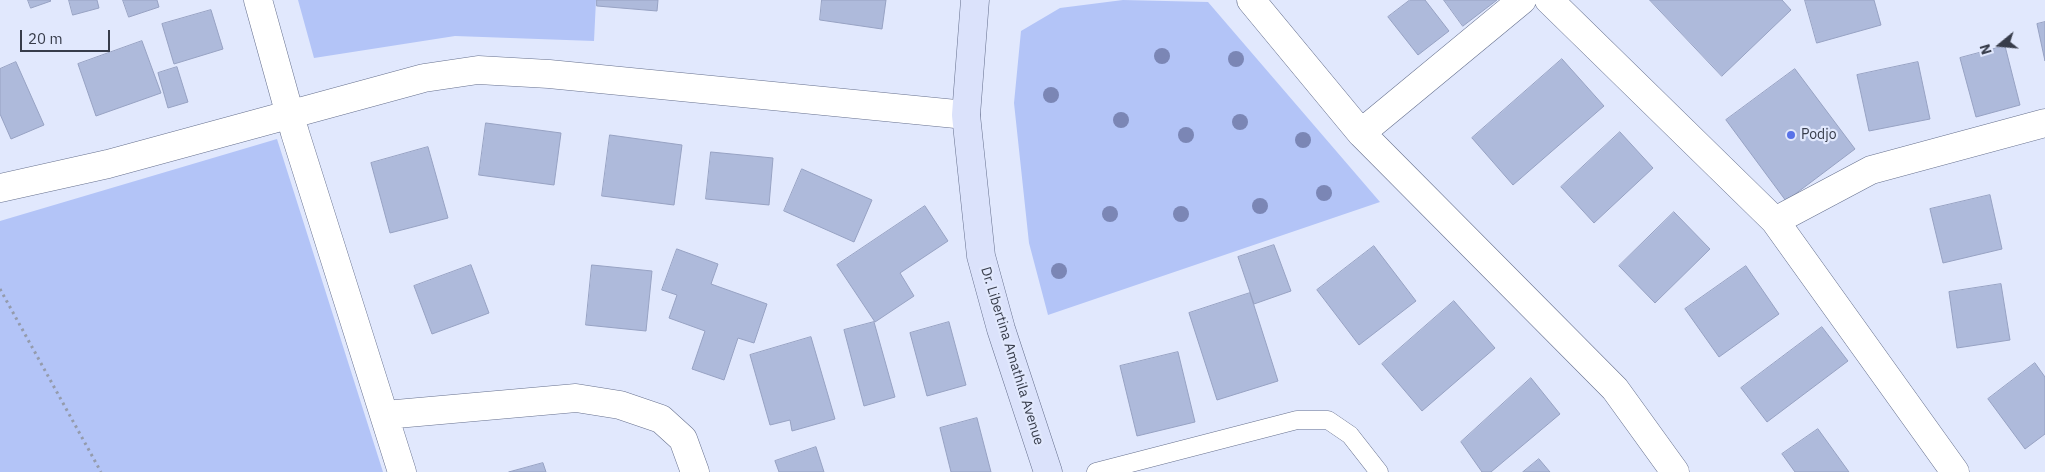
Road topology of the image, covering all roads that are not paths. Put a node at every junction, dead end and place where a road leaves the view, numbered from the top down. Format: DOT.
graph roads {
  1 [pos="258,0"];
  2 [pos="975,0"];
  3 [pos="1251,0"];
  4 [pos="1522,0"];
  5 [pos="1549,0"];
  6 [pos="289,114"];
  7 [pos="966,115"];
  8 [pos="2045,123"];
  9 [pos="1361,133"];
  10 [pos="0,188"];
  11 [pos="1775,221"];
  12 [pos="385,415"];
  13 [pos="402,472"];
  14 [pos="695,472"];
  15 [pos="1048,472"];
  16 [pos="1096,472"];
  17 [pos="1380,472"];
  18 [pos="1675,472"];
  19 [pos="1955,472"];
  1 -- 6 [label="street"];
  2 -- 7 [label="street, Dr. Libertina Amathila Avenue"];
  3 -- 9 [label="street"];
  4 -- 9 [label="street"];
  5 -- 11 [label="street"];
  6 -- 7 [label="street"];
  6 -- 10 [label="street"];
  6 -- 12 [label="street"];
  7 -- 15 [label="street, Dr. Libertina Amathila Avenue"];
  8 -- 11 [label="street"];
  9 -- 18 [label="street"];
  11 -- 19 [label="street"];
  12 -- 13 [label="street"];
  12 -- 14 [label="street"];
  16 -- 17 [label="lane"];
}
